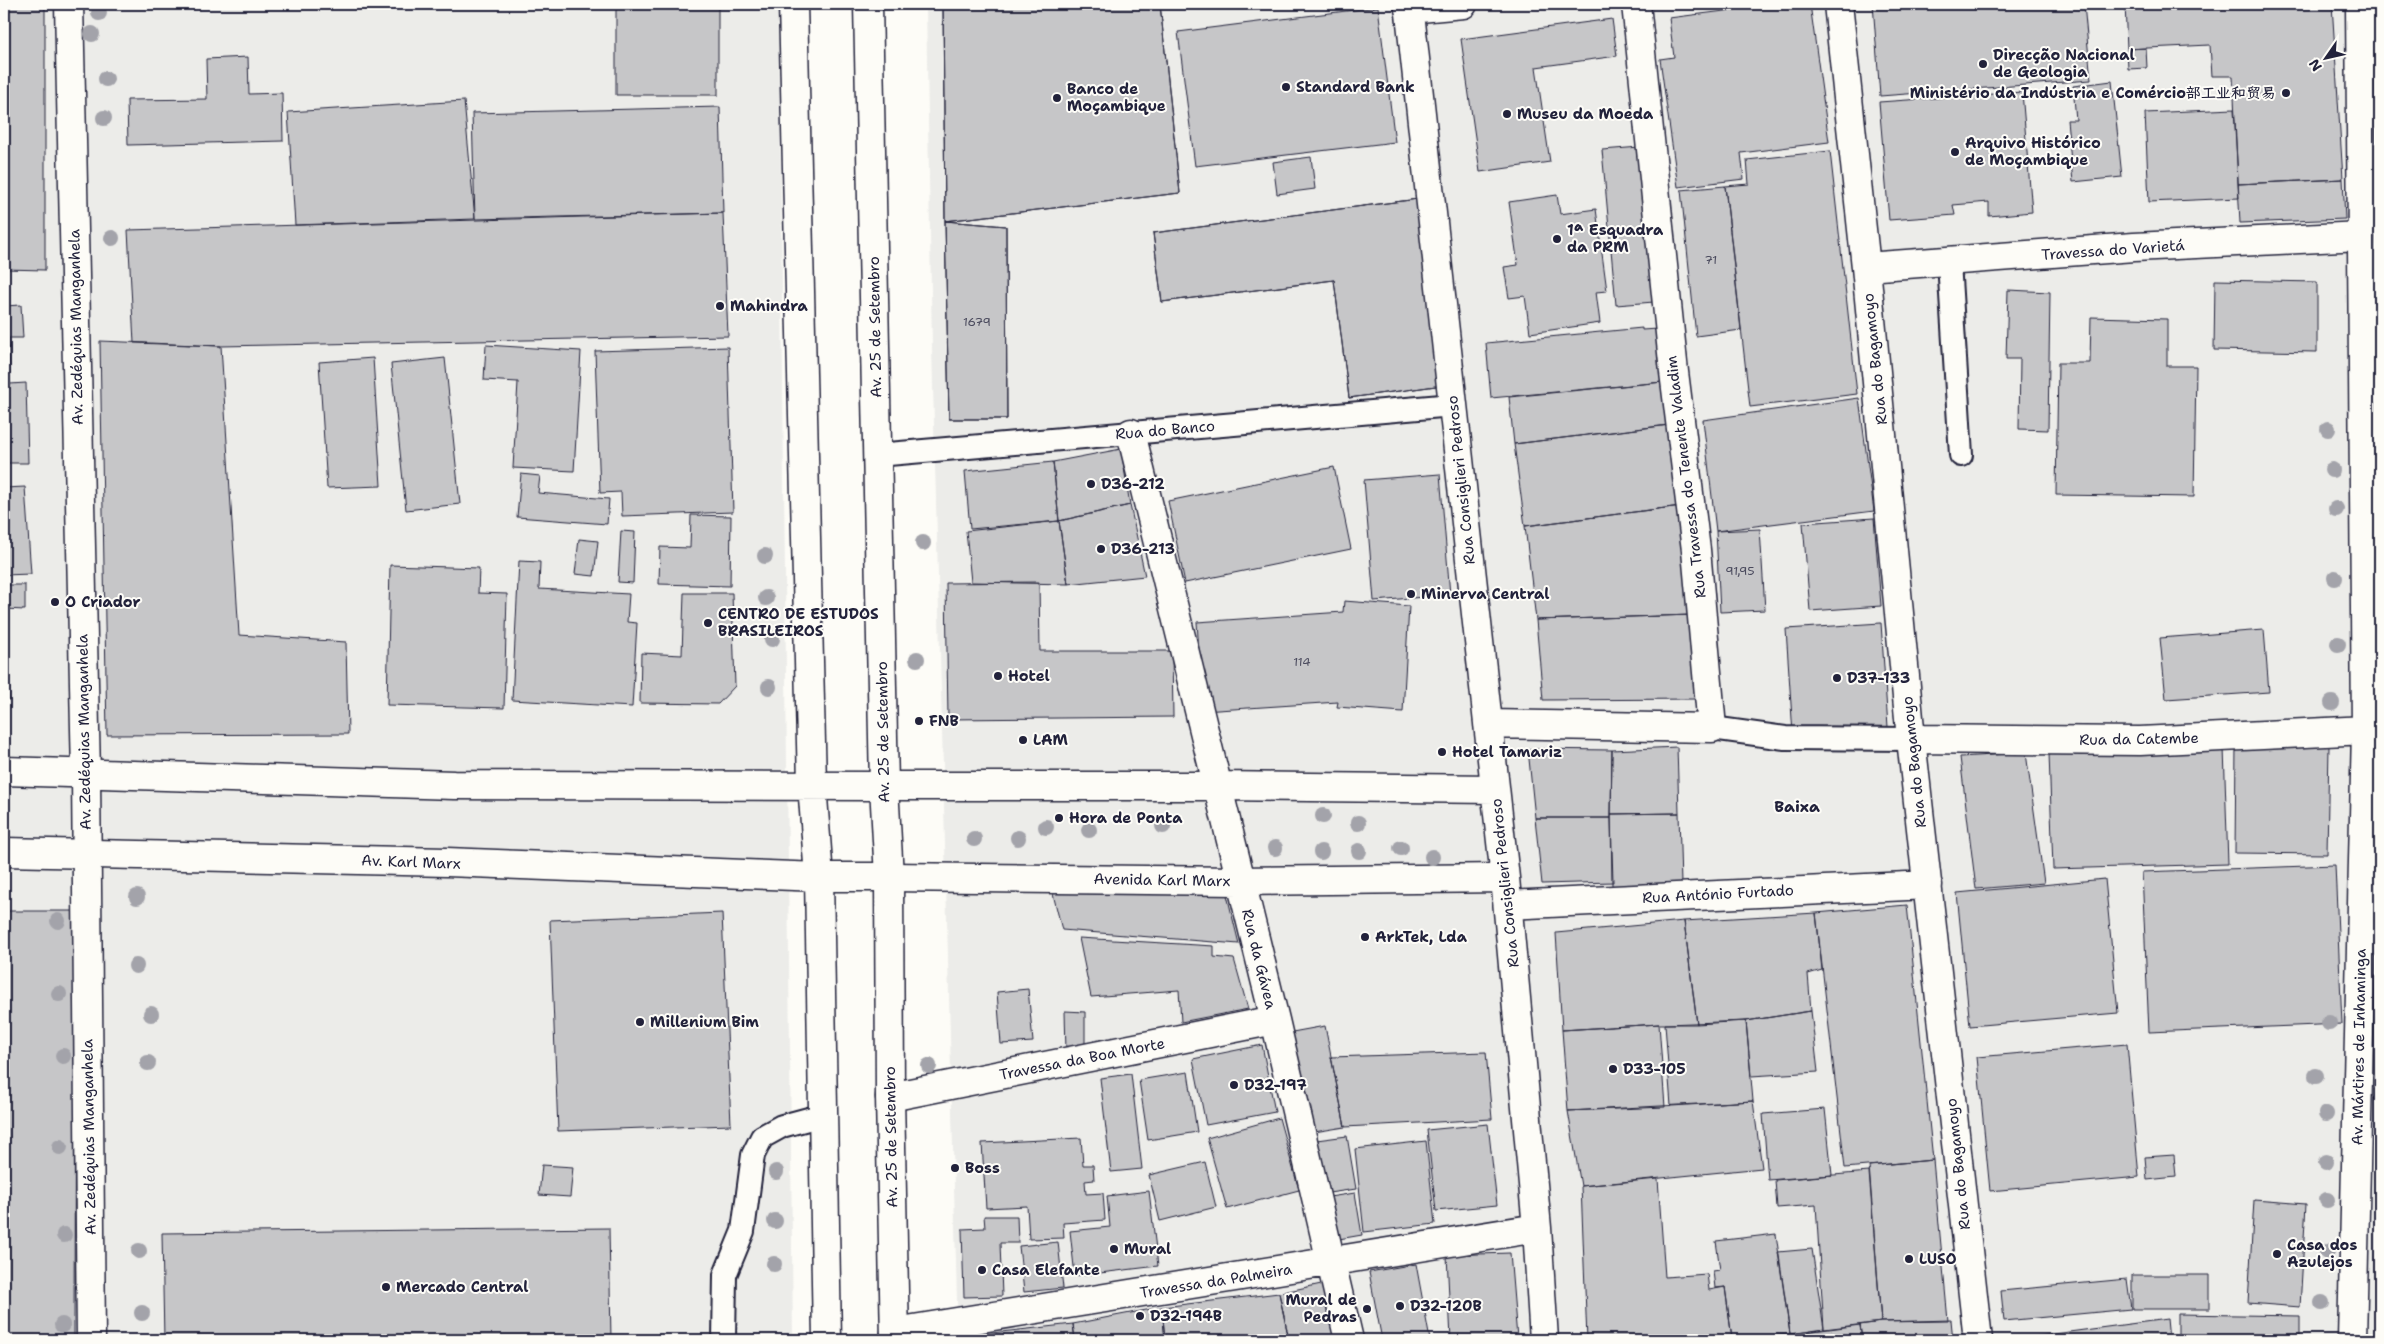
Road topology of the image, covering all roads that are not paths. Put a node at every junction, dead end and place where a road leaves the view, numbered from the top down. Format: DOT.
graph roads {
  1 [pos="69,4"];
  2 [pos="793,4"];
  3 [pos="868,4"];
  4 [pos="1463,4"];
  5 [pos="1636,4"];
  6 [pos="1838,4"];
  7 [pos="2360,4"];
  8 [pos="1409,6"];
  9 [pos="2361,236"];
  10 [pos="1949,262"];
  11 [pos="1866,268"];
  12 [pos="1453,405"];
  13 [pos="1131,433"];
  14 [pos="877,455"];
  15 [pos="1961,455"];
  16 [pos="1488,724"];
  17 [pos="1712,728"];
  18 [pos="2373,729"];
  19 [pos="1912,739"];
  20 [pos="4,771"];
  21 [pos="86,774"];
  22 [pos="812,784"];
  23 [pos="884,786"];
  24 [pos="1218,786"];
  25 [pos="1495,789"];
  26 [pos="4,852"];
  27 [pos="86,854"];
  28 [pos="819,877"];
  29 [pos="889,877"];
  30 [pos="1239,881"];
  31 [pos="1928,885"];
  32 [pos="1507,892"];
  33 [pos="1274,1020"];
  34 [pos="890,1097"];
  35 [pos="823,1115"];
  36 [pos="1537,1228"];
  37 [pos="1332,1262"];
  38 [pos="895,1336"];
  39 [pos="90,1340"];
  40 [pos="724,1340"];
  41 [pos="827,1340"];
  42 [pos="1349,1340"];
  43 [pos="1544,1340"];
  44 [pos="1978,1340"];
  45 [pos="2352,1340"];
  1 -- 21 [label="street, Av. Zedéquias Manganhela"];
  2 -- 22 [label="street"];
  3 -- 14 [label="street, Av. 25 de Setembro"];
  4 -- 8 [label="street"];
  5 -- 17 [label="street, Rua Travessa do Tenente Valadim"];
  6 -- 11 [label="street, Rua do Bagamoyo"];
  7 -- 9 [label="street, Av. Mártires de Inhaminga"];
  8 -- 12 [label="street, Rua Consiglieri Pedroso"];
  9 -- 10 [label="street, Travessa do Varietá"];
  9 -- 18 [label="street, Av. Mártires de Inhaminga"];
  10 -- 11 [label="street, Travessa do Varietá"];
  10 -- 15 [label="lane"];
  11 -- 19 [label="street, Rua do Bagamoyo"];
  12 -- 13 [label="lane, Rua do Banco"];
  12 -- 16 [label="street, Rua Consiglieri Pedroso"];
  13 -- 14 [label="lane, Rua do Banco"];
  13 -- 24 [label="street, Rua da Gávea"];
  14 -- 23 [label="street, Av. 25 de Setembro"];
  16 -- 17 [label="street"];
  16 -- 25 [label="street, Rua Consiglieri Pedroso"];
  17 -- 19 [label="lane"];
  18 -- 19 [label="street, Rua da Catembe"];
  18 -- 45 [label="street, Av. Mártires de Inhaminga"];
  19 -- 31 [label="street, Rua do Bagamoyo"];
  20 -- 21 [label="street"];
  21 -- 22 [label="street"];
  21 -- 27 [label="street, Av. Zedéquias Manganhela"];
  22 -- 23 [label="street"];
  22 -- 28 [label="street"];
  23 -- 24 [label="street"];
  23 -- 29 [label="street, Av. 25 de Setembro"];
  24 -- 25 [label="street"];
  24 -- 30 [label="street, Rua da Gávea"];
  25 -- 32 [label="street, Rua Consiglieri Pedroso"];
  26 -- 27 [label="street, Av. Karl Marx"];
  27 -- 28 [label="street, Av. Karl Marx"];
  27 -- 39 [label="street, Av. Zedéquias Manganhela"];
  28 -- 29 [label="street, Avenida Karl Marx"];
  28 -- 35 [label="street"];
  29 -- 30 [label="street, Avenida Karl Marx"];
  29 -- 34 [label="street, Av. 25 de Setembro"];
  30 -- 32 [label="street, Avenida Karl Marx"];
  30 -- 33 [label="street, Rua da Gávea"];
  31 -- 32 [label="street, Rua António Furtado"];
  31 -- 44 [label="street, Rua do Bagamoyo"];
  32 -- 36 [label="street, Rua Consiglieri Pedroso"];
  33 -- 34 [label="street, Travessa da Boa Morte"];
  33 -- 37 [label="street, Rua da Gávea"];
  34 -- 38 [label="street, Av. 25 de Setembro"];
  35 -- 40 [label="lane"];
  35 -- 41 [label="street"];
  36 -- 37 [label="street, Travessa da Palmeira"];
  36 -- 43 [label="street, Rua Consiglieri Pedroso"];
  37 -- 38 [label="street, Travessa da Palmeira"];
  37 -- 42 [label="street, Rua da Gávea"];
}
